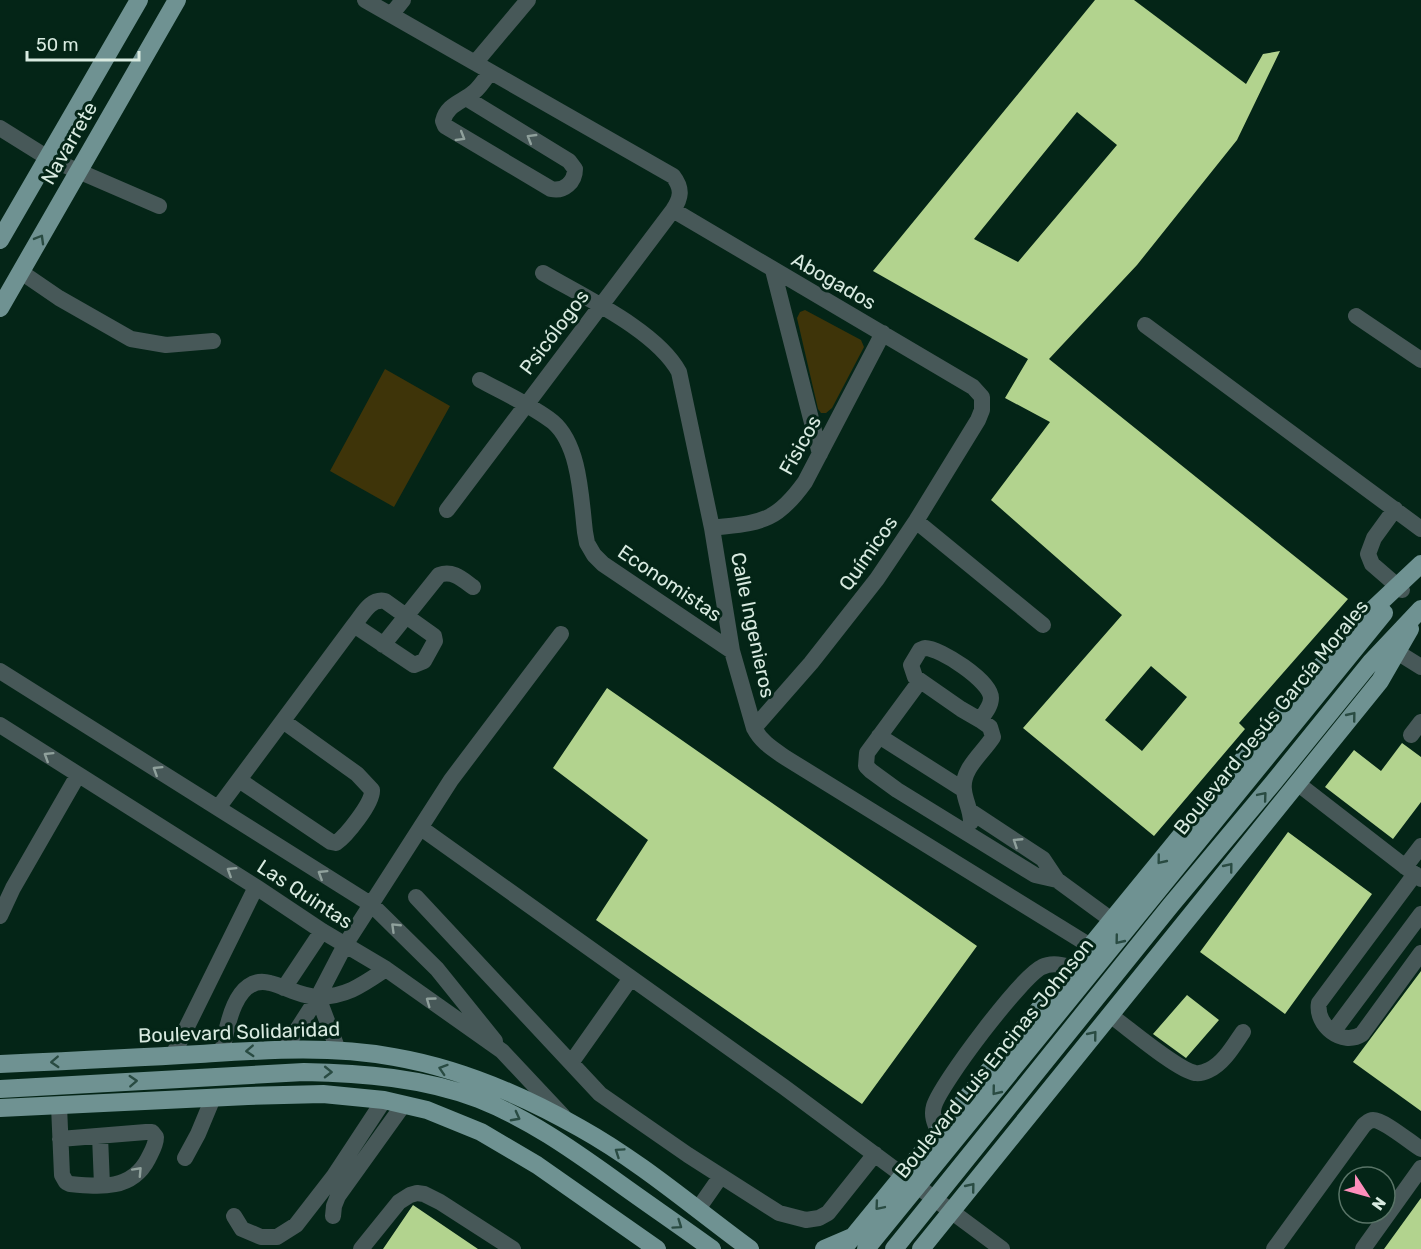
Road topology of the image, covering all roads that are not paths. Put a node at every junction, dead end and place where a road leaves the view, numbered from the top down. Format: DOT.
graph roads {
  1 [pos="139,0"];
  2 [pos="177,0"];
  3 [pos="365,0"];
  4 [pos="404,0"];
  5 [pos="528,0"];
  6 [pos="391,15"];
  7 [pos="475,63"];
  8 [pos="490,72"];
  9 [pos="466,98"];
  10 [pos="0,128"];
  11 [pos="48,158"];
  12 [pos="78,172"];
  13 [pos="159,206"];
  14 [pos="673,210"];
  15 [pos="0,240"];
  16 [pos="773,270"];
  17 [pos="21,272"];
  18 [pos="543,273"];
  19 [pos="600,306"];
  20 [pos="0,308"];
  21 [pos="1356,316"];
  22 [pos="1145,325"];
  23 [pos="883,333"];
  24 [pos="213,341"];
  25 [pos="1421,360"];
  26 [pos="480,380"];
  27 [pos="974,387"];
  28 [pos="525,405"];
  29 [pos="820,454"];
  30 [pos="1395,509"];
  31 [pos="447,510"];
  32 [pos="916,521"];
  33 [pos="712,528"];
  34 [pos="1421,529"];
  35 [pos="1421,565"];
  36 [pos="473,587"];
  37 [pos="1399,588"];
  38 [pos="1421,610"];
  39 [pos="406,616"];
  40 [pos="1043,624"];
  41 [pos="354,625"];
  42 [pos="561,634"];
  43 [pos="383,645"];
  44 [pos="1392,648"];
  45 [pos="732,651"];
  46 [pos="1421,667"];
  47 [pos="0,672"];
  48 [pos="920,681"];
  49 [pos="980,720"];
  50 [pos="283,721"];
  51 [pos="0,726"];
  52 [pos="754,728"];
  53 [pos="879,736"];
  54 [pos="78,774"];
  55 [pos="239,780"];
  56 [pos="1297,783"];
  57 [pos="964,790"];
  58 [pos="218,808"];
  59 [pos="970,810"];
  60 [pos="421,828"];
  61 [pos="970,835"];
  62 [pos="1421,846"];
  63 [pos="1414,873"];
  64 [pos="1057,880"];
  65 [pos="256,887"];
  66 [pos="416,897"];
  67 [pos="1164,900"];
  68 [pos="372,905"];
  69 [pos="1421,914"];
  70 [pos="0,916"];
  71 [pos="1113,921"];
  72 [pos="322,931"];
  73 [pos="345,945"];
  74 [pos="1092,947"];
  75 [pos="1421,953"];
  76 [pos="1074,968"];
  77 [pos="386,969"];
  78 [pos="631,978"];
  79 [pos="284,988"];
  80 [pos="318,997"];
  81 [pos="1110,1015"];
  82 [pos="1243,1032"];
  83 [pos="1333,1032"];
  84 [pos="981,1036"];
  85 [pos="284,1050"];
  86 [pos="338,1050"];
  87 [pos="502,1050"];
  88 [pos="222,1053"];
  89 [pos="1004,1054"];
  90 [pos="173,1055"];
  91 [pos="571,1063"];
  92 [pos="0,1064"];
  93 [pos="0,1089"];
  94 [pos="213,1098"];
  95 [pos="384,1100"];
  96 [pos="404,1104"];
  97 [pos="59,1106"];
  98 [pos="0,1108"];
  99 [pos="568,1121"];
  100 [pos="939,1133"];
  101 [pos="100,1136"];
  102 [pos="60,1139"];
  103 [pos="1421,1149"];
  104 [pos="875,1154"];
  105 [pos="185,1158"];
  106 [pos="1421,1168"];
  107 [pos="652,1176"];
  108 [pos="721,1176"];
  109 [pos="904,1176"];
  110 [pos="102,1185"];
  111 [pos="946,1185"];
  112 [pos="698,1209"];
  113 [pos="950,1212"];
  114 [pos="234,1216"];
  115 [pos="333,1216"];
  116 [pos="620,1224"];
  117 [pos="854,1245"];
  118 [pos="753,1248"];
  119 [pos="361,1249"];
  120 [pos="513,1249"];
  121 [pos="657,1249"];
  122 [pos="712,1249"];
  123 [pos="824,1249"];
  124 [pos="882,1249"];
  125 [pos="894,1249"];
  126 [pos="921,1249"];
  127 [pos="1002,1249"];
  128 [pos="1274,1249"];
  129 [pos="1363,1249"];
  1 -- 11 [label="main road, Navarrete"];
  2 -- 12 [label="main road, Navarrete"];
  3 -- 6 [label="street"];
  4 -- 6 [label="street"];
  5 -- 7 [label="street"];
  6 -- 7 [label="street"];
  7 -- 8 [label="street"];
  8 -- 9 [label="street"];
  8 -- 14 [label="street, Psicólogos"];
  9 -- 9 [label="street, one-way"];
  10 -- 11 [label="street"];
  11 -- 12 [label="street"];
  11 -- 15 [label="main road, Navarrete"];
  12 -- 13 [label="street"];
  17 -- 12 [label="main road, Navarrete, one-way"];
  14 -- 16 [label="street, Abogados"];
  14 -- 19 [label="street, Psicólogos"];
  16 -- 23 [label="street, Abogados"];
  16 -- 29 [label="street"];
  17 -- 20 [label="main road, Navarrete"];
  17 -- 24 [label="street"];
  18 -- 19 [label="street, Calle Ingenieros"];
  19 -- 28 [label="street, Psicólogos"];
  19 -- 33 [label="street, Calle Ingenieros"];
  21 -- 25 [label="street"];
  22 -- 30 [label="street"];
  23 -- 27 [label="street, Abogados"];
  23 -- 29 [label="street, Físicos"];
  26 -- 28 [label="street, Economistas"];
  27 -- 32 [label="street, Químicos"];
  28 -- 31 [label="street, Psicólogos"];
  28 -- 45 [label="street, Economistas"];
  29 -- 33 [label="street, Físicos"];
  30 -- 34 [label="street"];
  30 -- 37 [label="street"];
  32 -- 40 [label="street"];
  32 -- 52 [label="street, Químicos"];
  33 -- 45 [label="street, Calle Ingenieros"];
  35 -- 37 [label="main road"];
  36 -- 39 [label="street"];
  37 -- 67 [label="main road, Boulevard Jesús García Morales"];
  37 -- 71 [label="main road, one-way"];
  38 -- 44 [label="main road"];
  39 -- 41 [label="street"];
  39 -- 43 [label="street"];
  39 -- 43 [label="street"];
  41 -- 43 [label="street"];
  41 -- 50 [label="street"];
  42 -- 60 [label="street"];
  44 -- 46 [label="street"];
  56 -- 44 [label="main road, one-way"];
  67 -- 44 [label="main road, one-way"];
  45 -- 52 [label="street, Calle Ingenieros"];
  58 -- 47 [label="street, Las Quintas, one-way"];
  48 -- 49 [label="street"];
  48 -- 49 [label="street"];
  48 -- 53 [label="street"];
  49 -- 57 [label="street"];
  50 -- 55 [label="street"];
  50 -- 55 [label="street"];
  54 -- 51 [label="street, Las Quintas, one-way"];
  52 -- 74 [label="street, Calle Ingenieros"];
  53 -- 57 [label="street"];
  53 -- 61 [label="street"];
  65 -- 54 [label="street, Las Quintas, one-way"];
  54 -- 70 [label="street"];
  55 -- 58 [label="street"];
  56 -- 63 [label="street"];
  81 -- 56 [label="main road, one-way"];
  57 -- 59 [label="street"];
  68 -- 58 [label="street, Las Quintas, one-way"];
  59 -- 61 [label="street"];
  64 -- 59 [label="street, one-way"];
  60 -- 68 [label="street"];
  60 -- 78 [label="street"];
  61 -- 64 [label="street"];
  62 -- 63 [label="street"];
  63 -- 83 [label="street"];
  64 -- 71 [label="street"];
  65 -- 72 [label="street, Las Quintas"];
  65 -- 90 [label="street"];
  66 -- 91 [label="street"];
  67 -- 111 [label="main road"];
  67 -- 117 [label="main road, Boulevard Luis Encinas Johnson, one-way"];
  68 -- 73 [label="street"];
  87 -- 68 [label="street, Las Quintas, one-way"];
  69 -- 83 [label="street"];
  71 -- 74 [label="main road"];
  72 -- 73 [label="street, Las Quintas"];
  72 -- 79 [label="street"];
  73 -- 77 [label="street, Las Quintas"];
  73 -- 80 [label="street"];
  74 -- 76 [label="main road"];
  75 -- 83 [label="street"];
  76 -- 84 [label="street"];
  76 -- 89 [label="main road"];
  77 -- 80 [label="street"];
  87 -- 77 [label="street, Las Quintas, one-way"];
  78 -- 91 [label="street"];
  78 -- 104 [label="street"];
  79 -- 80 [label="street"];
  79 -- 88 [label="street"];
  80 -- 85 [label="street"];
  80 -- 86 [label="street"];
  81 -- 82 [label="street"];
  113 -- 81 [label="main road, one-way"];
  84 -- 89 [label="street"];
  84 -- 100 [label="street"];
  85 -- 86 [label="main road, Boulevard Solidaridad"];
  85 -- 88 [label="main road, Boulevard Solidaridad, one-way"];
  99 -- 86 [label="main road, Boulevard Solidaridad, one-way"];
  87 -- 99 [label="street, Las Quintas"];
  88 -- 90 [label="main road, Boulevard Solidaridad"];
  89 -- 100 [label="main road"];
  90 -- 92 [label="main road, Boulevard Solidaridad, one-way"];
  91 -- 108 [label="street"];
  93 -- 122 [label="main road, one-way"];
  94 -- 95 [label="main road"];
  94 -- 97 [label="main road"];
  94 -- 105 [label="street"];
  95 -- 96 [label="main road"];
  95 -- 114 [label="street"];
  96 -- 115 [label="street"];
  96 -- 116 [label="main road"];
  97 -- 98 [label="main road"];
  97 -- 102 [label="street"];
  107 -- 99 [label="main road, Boulevard Solidaridad, one-way"];
  100 -- 109 [label="main road"];
  101 -- 102 [label="street"];
  101 -- 110 [label="street"];
  110 -- 101 [label="street, one-way"];
  102 -- 110 [label="street"];
  103 -- 128 [label="street"];
  104 -- 108 [label="street"];
  104 -- 109 [label="street"];
  106 -- 129 [label="street"];
  107 -- 112 [label="main road, Boulevard Solidaridad"];
  107 -- 116 [label="main road"];
  108 -- 112 [label="street"];
  109 -- 113 [label="street"];
  109 -- 117 [label="main road, one-way"];
  111 -- 124 [label="main road"];
  111 -- 125 [label="main road"];
  112 -- 118 [label="main road, Boulevard Solidaridad"];
  113 -- 126 [label="main road"];
  113 -- 127 [label="street"];
  116 -- 121 [label="main road"];
  117 -- 123 [label="main road"];
  119 -- 120 [label="street"];
}
